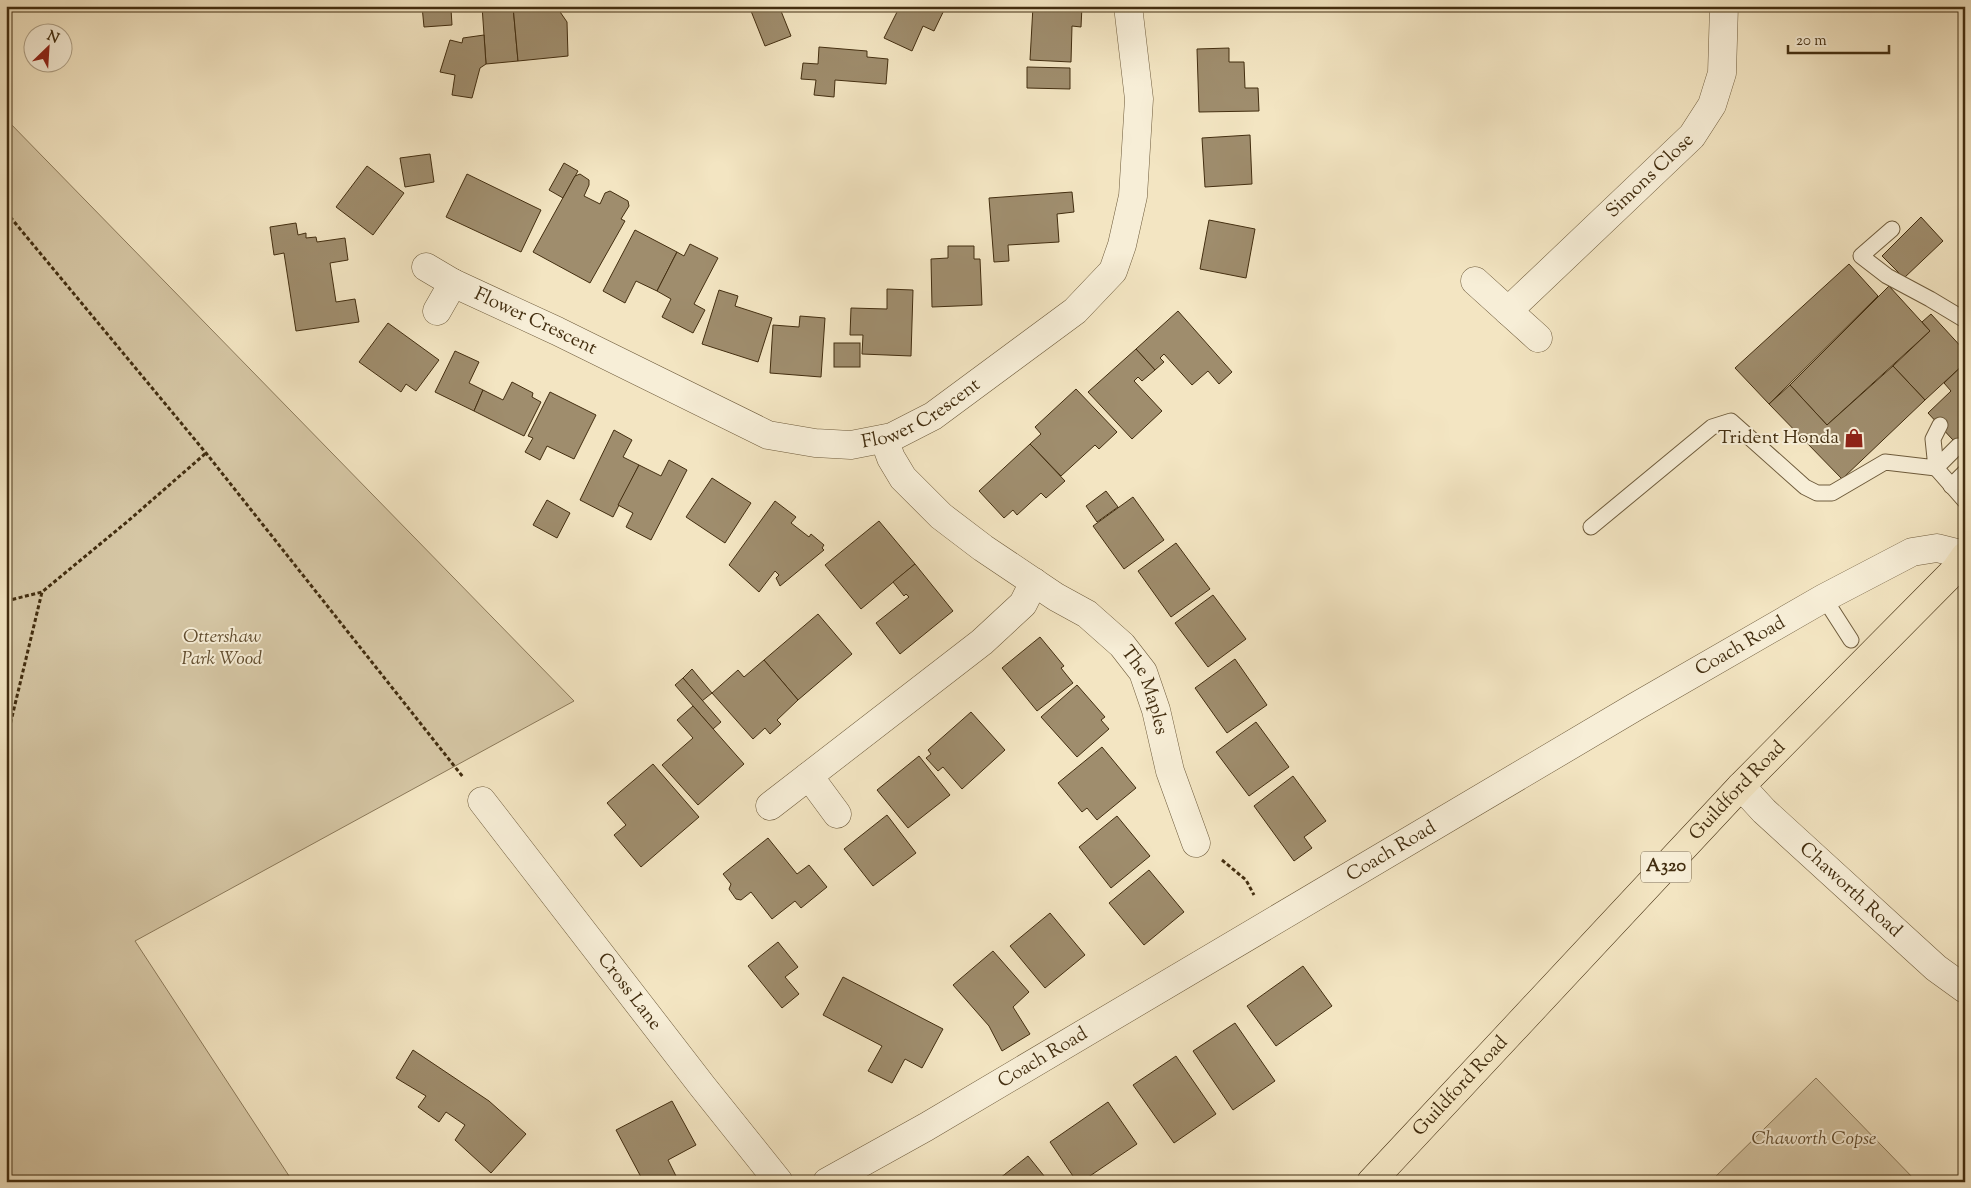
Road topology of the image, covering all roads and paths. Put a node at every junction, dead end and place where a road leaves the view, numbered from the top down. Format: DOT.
graph roads {
  1 [pos="1128,6"];
  2 [pos="1724,6"];
  3 [pos="6,212"];
  4 [pos="1892,229"];
  5 [pos="426,267"];
  6 [pos="1475,281"];
  7 [pos="453,284"];
  8 [pos="438,311"];
  9 [pos="1508,311"];
  10 [pos="1965,320"];
  11 [pos="1538,338"];
  12 [pos="1940,425"];
  13 [pos="884,439"];
  14 [pos="1958,446"];
  15 [pos="206,453"];
  16 [pos="1936,468"];
  17 [pos="1965,472"];
  18 [pos="1951,486"];
  19 [pos="1965,501"];
  20 [pos="1591,527"];
  21 [pos="1962,565"];
  22 [pos="1034,582"];
  23 [pos="42,592"];
  24 [pos="1824,598"];
  25 [pos="6,601"];
  26 [pos="1851,640"];
  27 [pos="6,742"];
  28 [pos="809,776"];
  29 [pos="1741,786"];
  30 [pos="482,801"];
  31 [pos="770,806"];
  32 [pos="837,814"];
  33 [pos="1196,843"];
  34 [pos="1270,925"];
  35 [pos="1965,989"];
  36 [pos="779,1182"];
  37 [pos="827,1182"];
  38 [pos="1371,1182"];
  1 -- 13 [label="street, Flower Crescent"];
  2 -- 9 [label="street, Simons Close"];
  3 -- 15 [label="path"];
  4 -- 10 [label="lane"];
  5 -- 7 [label="street, Flower Crescent"];
  6 -- 9 [label="street"];
  7 -- 8 [label="street, Flower Crescent"];
  7 -- 13 [label="street, Flower Crescent"];
  9 -- 11 [label="street"];
  12 -- 16 [label="lane"];
  13 -- 22 [label="street, The Maples"];
  14 -- 16 [label="lane"];
  15 -- 23 [label="path"];
  15 -- 30 [label="path"];
  16 -- 18 [label="lane"];
  16 -- 20 [label="lane"];
  17 -- 18 [label="lane"];
  18 -- 19 [label="lane"];
  21 -- 24 [label="street, Coach Road"];
  21 -- 29 [label="main road, Guildford Road / A320"];
  22 -- 28 [label="street"];
  22 -- 33 [label="street, The Maples"];
  23 -- 25 [label="path"];
  23 -- 27 [label="path"];
  24 -- 26 [label="lane"];
  24 -- 34 [label="street, Coach Road"];
  28 -- 31 [label="street"];
  28 -- 32 [label="street"];
  29 -- 35 [label="street, Chaworth Road"];
  29 -- 38 [label="main road, Guildford Road / A320"];
  30 -- 36 [label="street, Cross Lane"];
  33 -- 34 [label="path"];
  34 -- 37 [label="street, Coach Road"];
}
